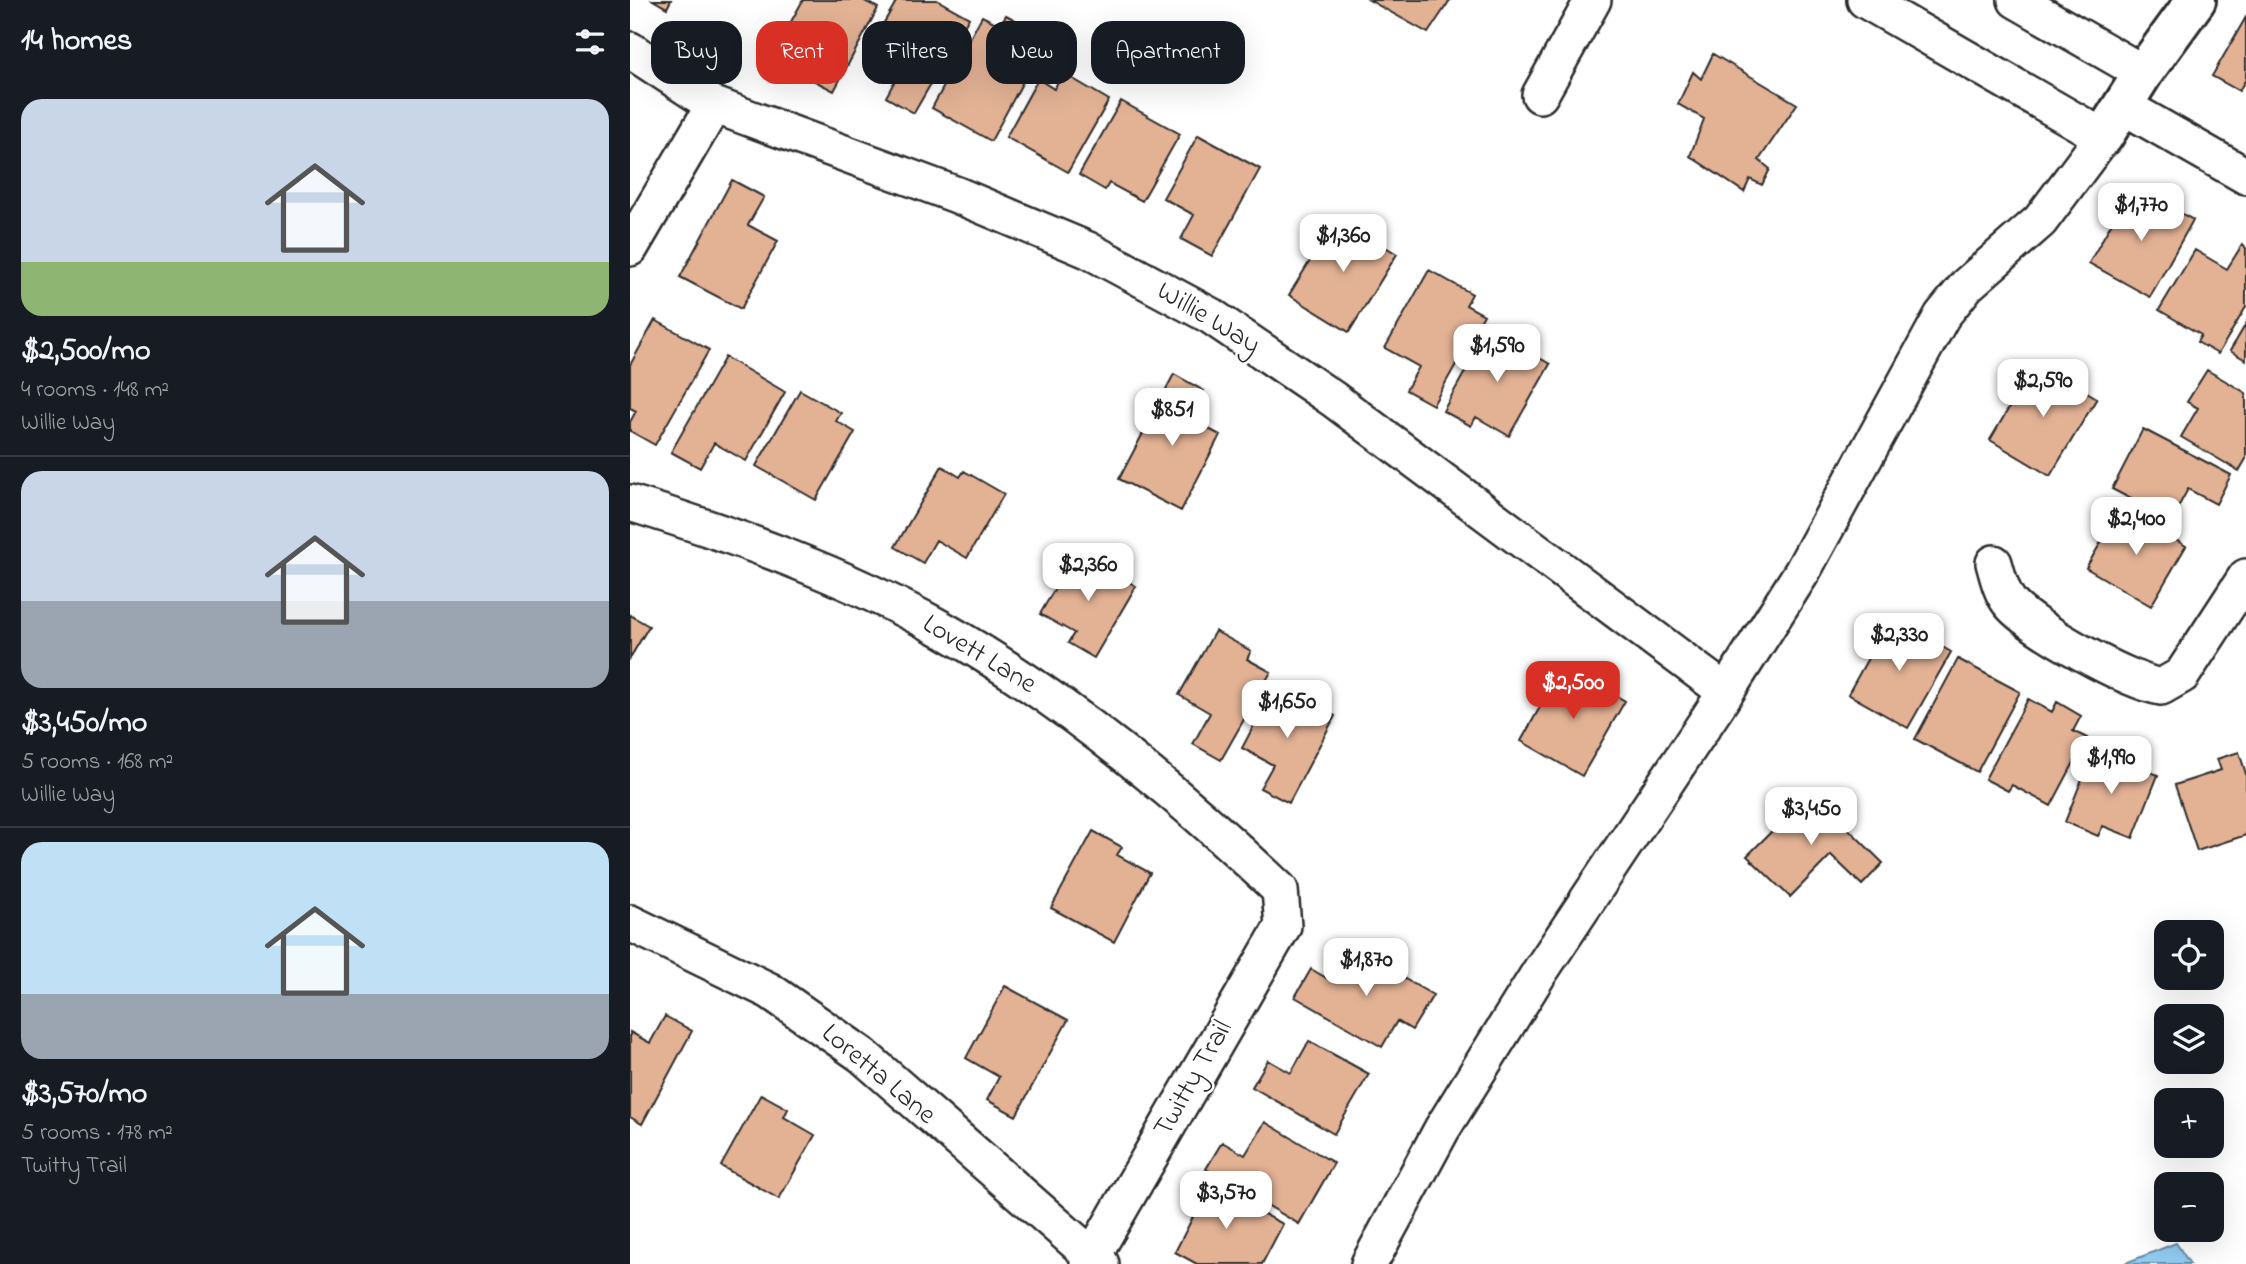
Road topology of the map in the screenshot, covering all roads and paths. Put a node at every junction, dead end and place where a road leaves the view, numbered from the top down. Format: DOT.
graph roads {
  1 [pos="1593,0"];
  2 [pos="1865,0"];
  3 [pos="2016,0"];
  4 [pos="2196,0"];
  5 [pos="630,50"];
  6 [pos="2143,73"];
  7 [pos="1540,95"];
  8 [pos="714,105"];
  9 [pos="2113,121"];
  10 [pos="2246,176"];
  11 [pos="630,248"];
  12 [pos="630,503"];
  13 [pos="1994,563"];
  14 [pos="2246,577"];
  15 [pos="1726,692"];
  16 [pos="1280,890"];
  17 [pos="630,923"];
  18 [pos="1094,1262"];
  19 [pos="1369,1264"];
  1 -- 7 [label="street"];
  2 -- 9 [label="street"];
  3 -- 6 [label="street"];
  4 -- 6 [label="street"];
  5 -- 8 [label="street, Willie Way"];
  6 -- 9 [label="street"];
  8 -- 11 [label="street"];
  8 -- 15 [label="street, Willie Way"];
  9 -- 10 [label="street"];
  9 -- 15 [label="street"];
  12 -- 16 [label="street, Lovett Lane"];
  13 -- 14 [label="street"];
  15 -- 19 [label="street"];
  16 -- 18 [label="street, Twitty Trail"];
  17 -- 18 [label="street, Loretta Lane"];
}
